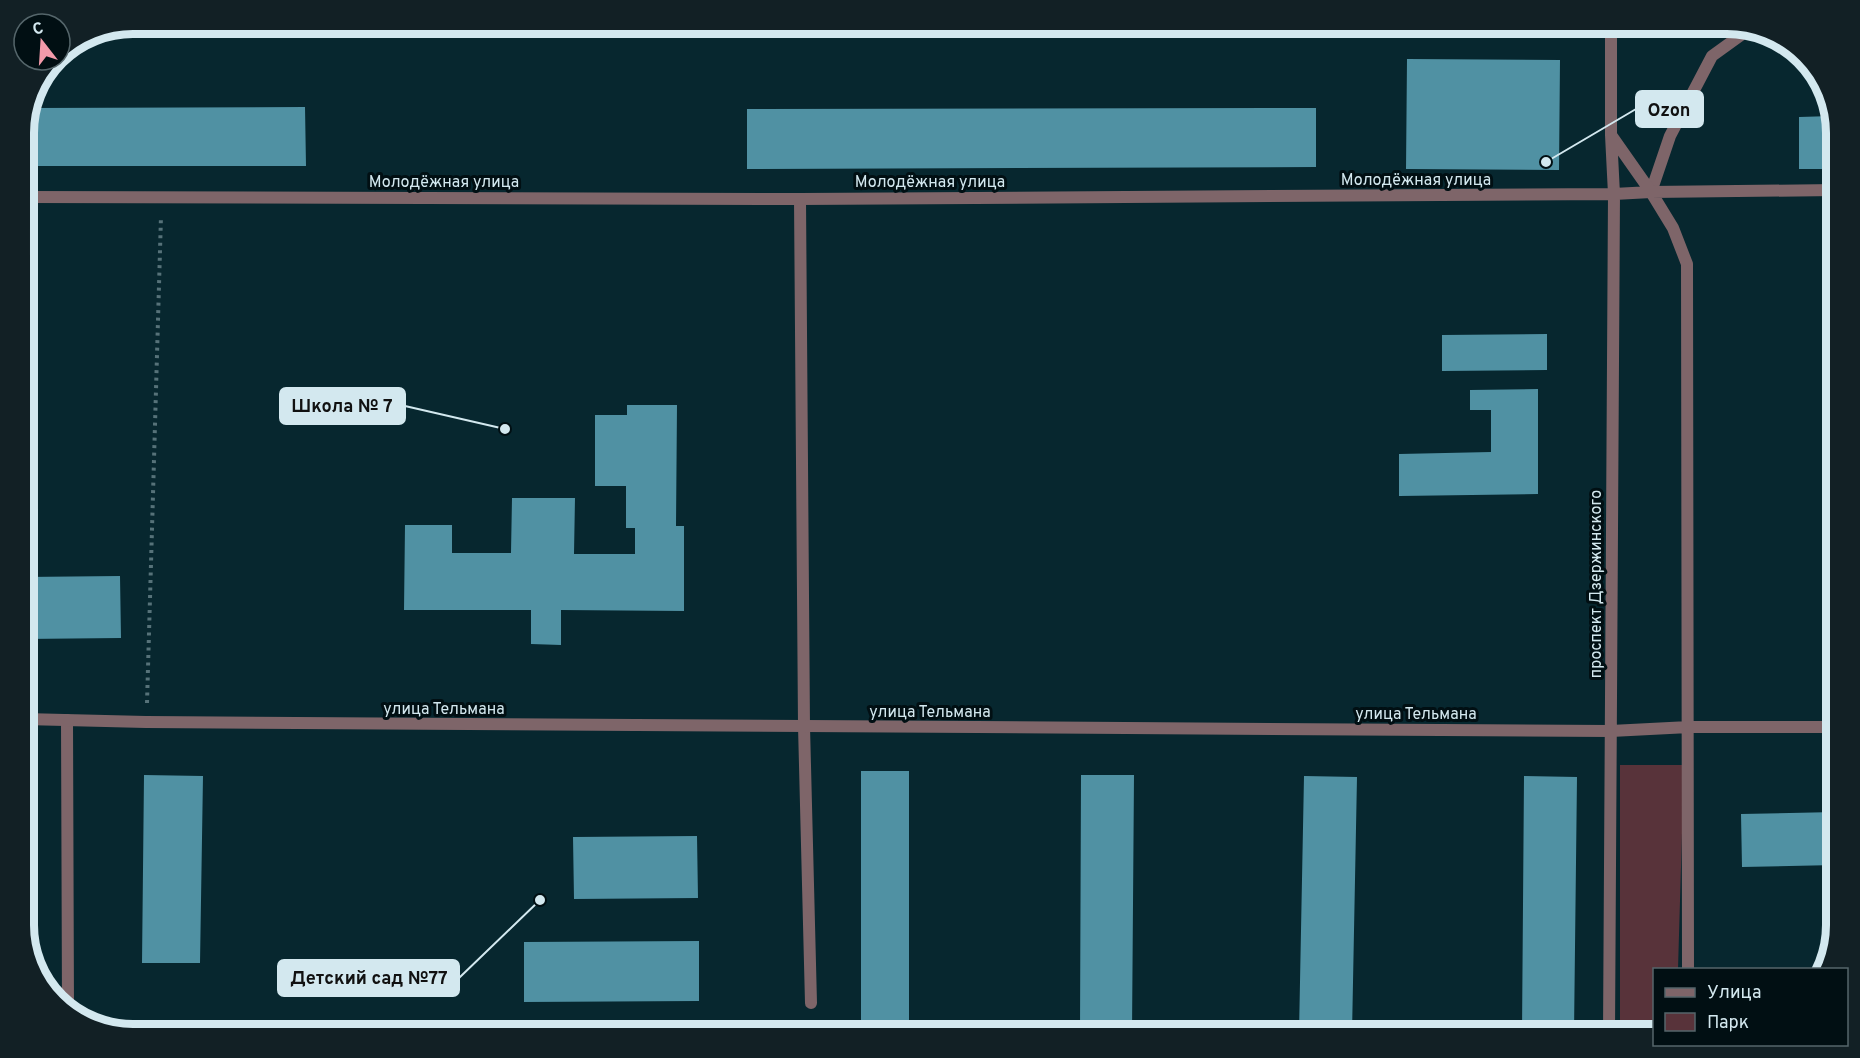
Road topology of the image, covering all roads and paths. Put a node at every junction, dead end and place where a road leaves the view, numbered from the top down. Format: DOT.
graph roads {
  1 [pos="1611,34"];
  2 [pos="1741,35"];
  3 [pos="1611,135"];
  4 [pos="1825,190"];
  5 [pos="1651,192"];
  6 [pos="1614,194"];
  7 [pos="35,197"];
  8 [pos="161,197"];
  9 [pos="800,199"];
  10 [pos="35,719"];
  11 [pos="67,720"];
  12 [pos="146,722"];
  13 [pos="804,726"];
  14 [pos="1689,727"];
  15 [pos="1826,727"];
  16 [pos="1611,731"];
  17 [pos="1688,968"];
  18 [pos="68,999"];
  19 [pos="811,1003"];
  20 [pos="1609,1024"];
  1 -- 3 [label="street, проспект Дзержинского"];
  2 -- 5 [label="street"];
  3 -- 5 [label="street"];
  3 -- 6 [label="street, проспект Дзержинского"];
  4 -- 5 [label="street, Молодёжная улица"];
  5 -- 6 [label="street, Молодёжная улица"];
  5 -- 14 [label="street"];
  6 -- 9 [label="street, Молодёжная улица"];
  6 -- 16 [label="street, проспект Дзержинского"];
  7 -- 8 [label="street, Молодёжная улица"];
  8 -- 9 [label="street, Молодёжная улица"];
  8 -- 12 [label="path"];
  9 -- 13 [label="street"];
  10 -- 11 [label="street, улица Тельмана"];
  11 -- 12 [label="street, улица Тельмана"];
  11 -- 18 [label="street"];
  12 -- 13 [label="street, улица Тельмана"];
  13 -- 16 [label="street, улица Тельмана"];
  13 -- 19 [label="street"];
  14 -- 15 [label="street, улица Тельмана"];
  14 -- 16 [label="street, улица Тельмана"];
  14 -- 17 [label="street"];
  16 -- 20 [label="street, проспект Дзержинского"];
}
